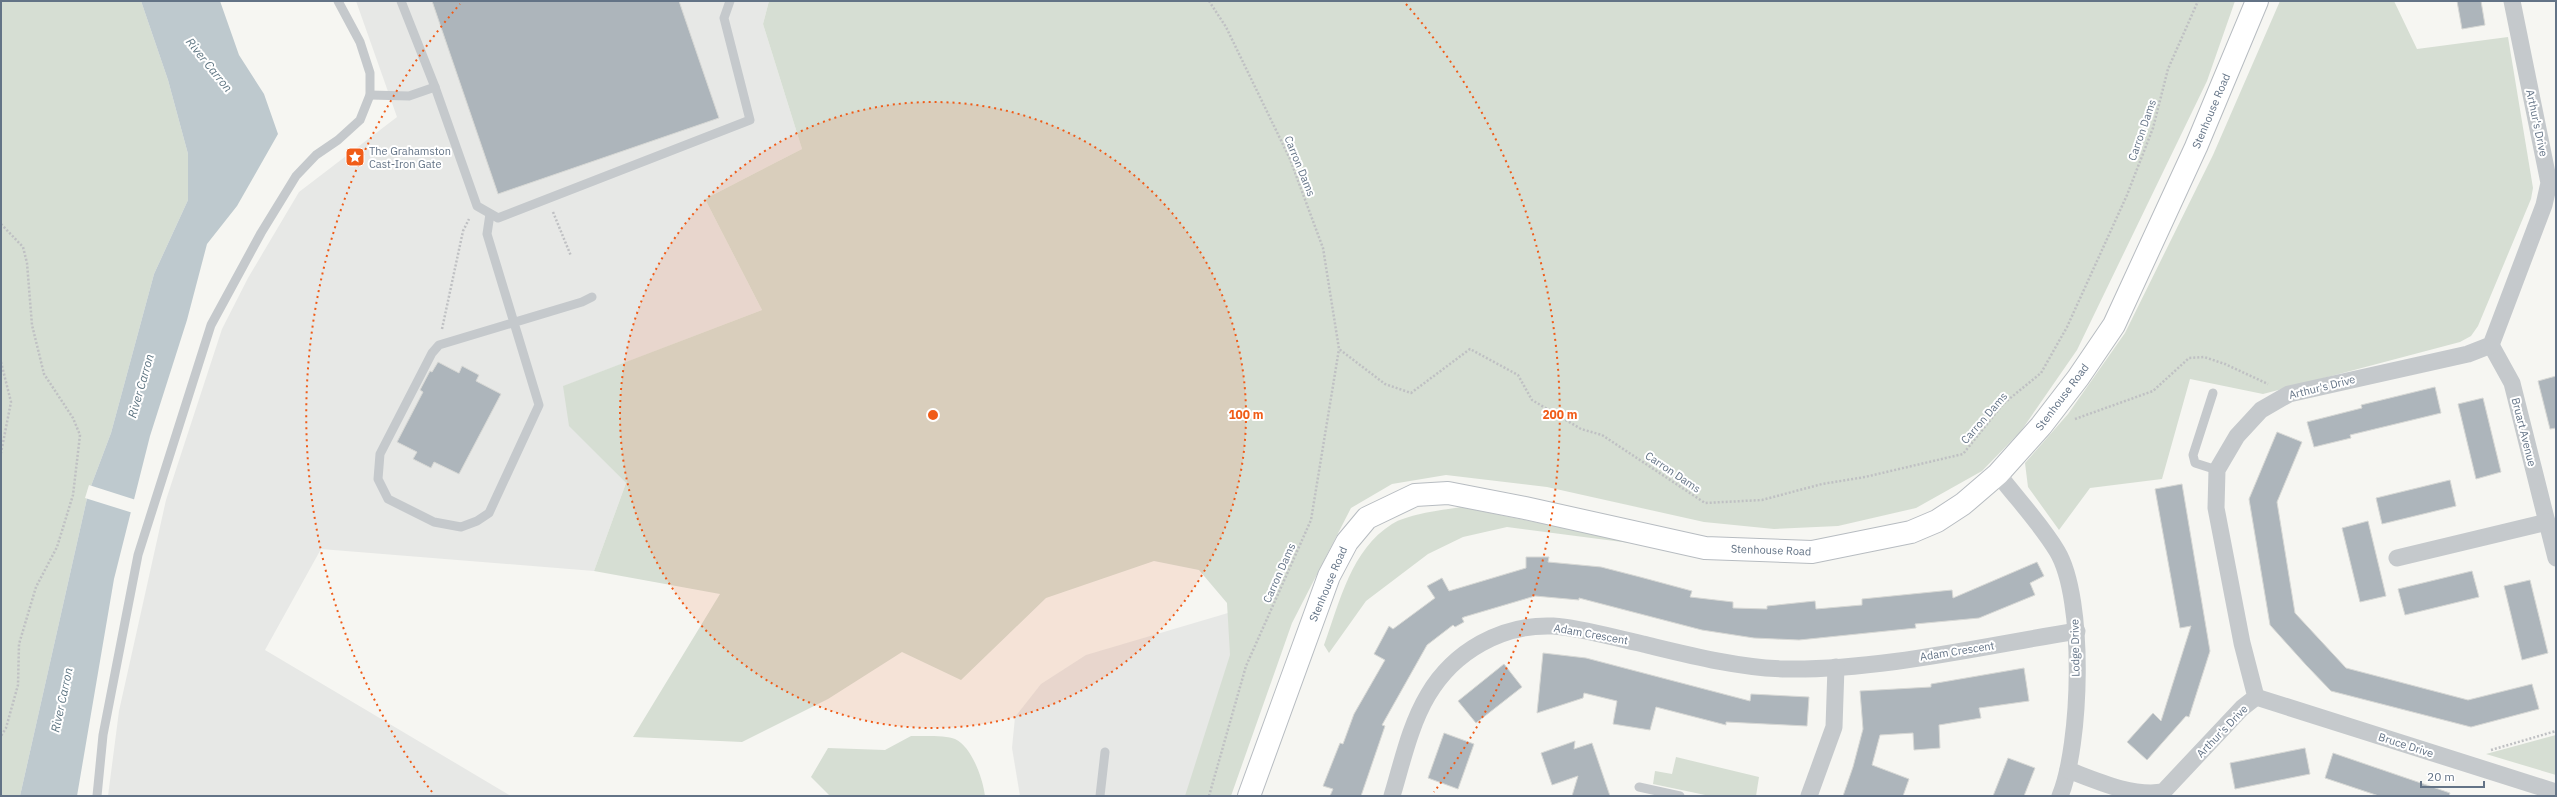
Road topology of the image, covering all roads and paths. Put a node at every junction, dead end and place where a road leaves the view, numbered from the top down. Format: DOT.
graph roads {
  1 [pos="338,1"];
  2 [pos="401,1"];
  3 [pos="730,1"];
  4 [pos="1209,1"];
  5 [pos="2198,1"];
  6 [pos="2257,1"];
  7 [pos="2512,1"];
  8 [pos="435,87"];
  9 [pos="370,95"];
  10 [pos="2553,184"];
  11 [pos="547,199"];
  12 [pos="477,206"];
  13 [pos="490,214"];
  14 [pos="1,224"];
  15 [pos="571,256"];
  16 [pos="592,297"];
  17 [pos="514,323"];
  18 [pos="439,345"];
  19 [pos="2491,345"];
  20 [pos="1339,349"];
  21 [pos="1,362"];
  22 [pos="2213,393"];
  23 [pos="2289,394"];
  24 [pos="2072,419"];
  25 [pos="1,453"];
  26 [pos="2217,470"];
  27 [pos="1998,474"];
  28 [pos="2547,522"];
  29 [pos="2556,555"];
  30 [pos="2397,558"];
  31 [pos="2077,631"];
  32 [pos="1836,667"];
  33 [pos="2256,697"];
  34 [pos="2556,731"];
  35 [pos="1,736"];
  36 [pos="1105,752"];
  37 [pos="2456,761"];
  38 [pos="2068,770"];
  39 [pos="1639,787"];
  40 [pos="2556,792"];
  41 [pos="2165,794"];
  42 [pos="97,796"];
  43 [pos="1100,796"];
  44 [pos="1209,796"];
  45 [pos="1249,796"];
  46 [pos="1392,796"];
  47 [pos="1680,796"];
  48 [pos="1809,796"];
  49 [pos="2060,796"];
  1 -- 9 [label="lane"];
  2 -- 8 [label="lane"];
  3 -- 11 [label="lane"];
  4 -- 20 [label="path, Carron Dams"];
  5 -- 20 [label="path, Carron Dams"];
  6 -- 27 [label="street, Stenhouse Road"];
  7 -- 10 [label="street, Arthur's Drive"];
  8 -- 9 [label="lane"];
  8 -- 12 [label="lane"];
  9 -- 42 [label="lane"];
  10 -- 19 [label="street, Arthur's Drive"];
  11 -- 13 [label="lane"];
  11 -- 15 [label="path"];
  12 -- 13 [label="lane"];
  12 -- 18 [label="path"];
  13 -- 17 [label="lane"];
  14 -- 35 [label="path"];
  16 -- 17 [label="lane"];
  17 -- 18 [label="lane"];
  17 -- 18 [label="lane"];
  19 -- 23 [label="street, Arthur's Drive"];
  19 -- 28 [label="street, Bruart Avenue"];
  20 -- 44 [label="path, Carron Dams"];
  21 -- 25 [label="path"];
  22 -- 26 [label="lane"];
  23 -- 24 [label="path"];
  23 -- 26 [label="street, Arthur's Drive"];
  26 -- 33 [label="street, Arthur's Drive"];
  27 -- 31 [label="street, Lodge Drive"];
  27 -- 45 [label="street, Stenhouse Road"];
  28 -- 29 [label="street, Bruart Avenue"];
  28 -- 30 [label="street"];
  31 -- 32 [label="street, Adam Crescent"];
  31 -- 38 [label="street, Lodge Drive"];
  32 -- 46 [label="street, Adam Crescent"];
  32 -- 48 [label="street"];
  33 -- 37 [label="street, Bruce Drive"];
  33 -- 41 [label="street, Arthur's Drive"];
  34 -- 37 [label="path"];
  36 -- 43 [label="lane"];
  37 -- 40 [label="street, Bruce Drive"];
  38 -- 41 [label="street, Arthur's Drive"];
  38 -- 49 [label="street, Lodge Drive"];
  39 -- 47 [label="lane"];
}
